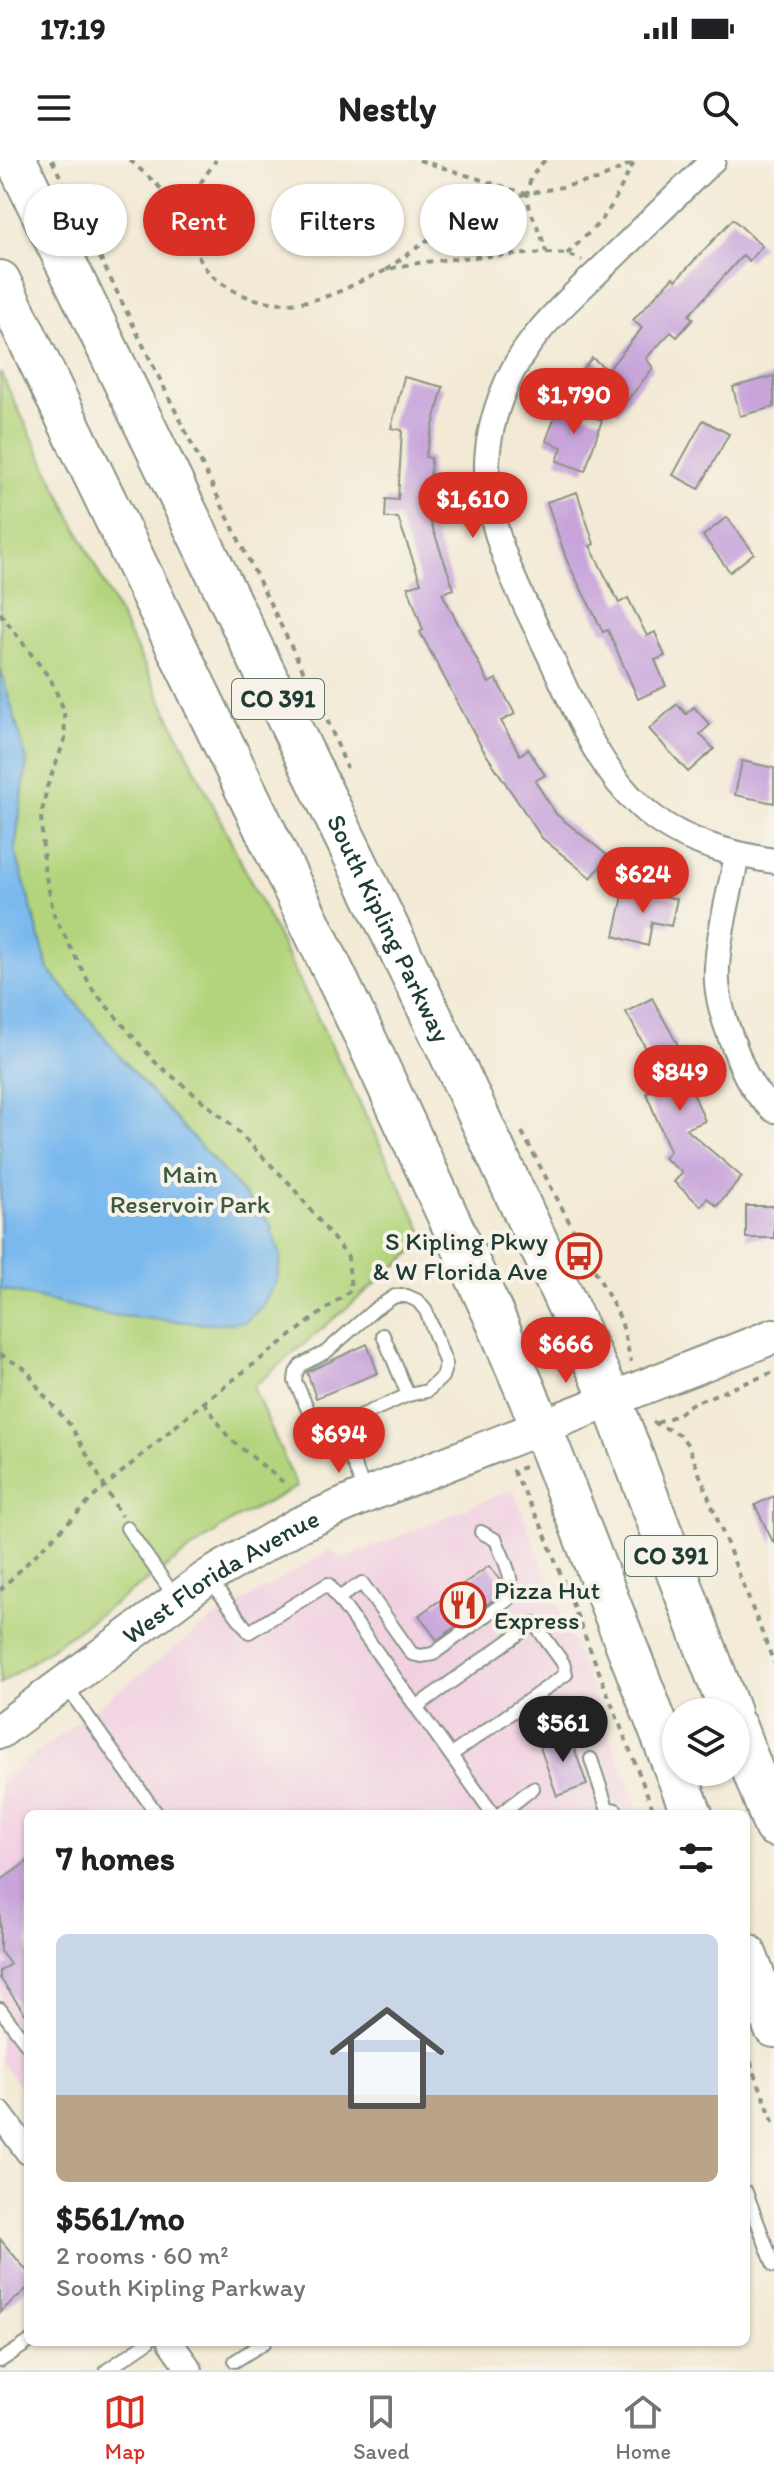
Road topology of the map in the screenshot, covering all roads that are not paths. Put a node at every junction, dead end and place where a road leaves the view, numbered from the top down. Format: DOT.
graph roads {
  1 [pos="16,160"];
  2 [pos="713,160"];
  3 [pos="0,281"];
  4 [pos="737,855"];
  5 [pos="774,861"];
  6 [pos="774,1110"];
  7 [pos="383,1335"];
  8 [pos="774,1336"];
  9 [pos="408,1395"];
  10 [pos="611,1399"];
  11 [pos="337,1426"];
  12 [pos="541,1426"];
  13 [pos="367,1495"];
  14 [pos="127,1528"];
  15 [pos="481,1532"];
  16 [pos="208,1577"];
  17 [pos="338,1598"];
  18 [pos="177,1599"];
  19 [pos="64,1684"];
  20 [pos="725,1698"];
  21 [pos="416,1707"];
  22 [pos="0,1731"];
  23 [pos="451,1755"];
  24 [pos="591,1759"];
  25 [pos="750,1763"];
  26 [pos="533,1788"];
  27 [pos="154,1810"];
  28 [pos="490,1810"];
  29 [pos="505,1810"];
  30 [pos="607,1810"];
  31 [pos="690,1810"];
  32 [pos="774,1826"];
  33 [pos="750,1964"];
  34 [pos="0,2009"];
  35 [pos="774,2027"];
  36 [pos="24,2041"];
  37 [pos="0,2114"];
  38 [pos="24,2147"];
  39 [pos="750,2203"];
  40 [pos="774,2266"];
  41 [pos="24,2345"];
  42 [pos="142,2346"];
  43 [pos="173,2346"];
  44 [pos="259,2346"];
  45 [pos="0,2361"];
  46 [pos="235,2361"];
  47 [pos="107,2370"];
  48 [pos="190,2370"];
  1 -- 10 [label="main road, South Kipling Parkway / CO 391"];
  2 -- 4 [label="street"];
  3 -- 12 [label="main road, CO 391"];
  4 -- 5 [label="street"];
  4 -- 6 [label="street"];
  7 -- 9 [label="lane"];
  8 -- 10 [label="street, West Florida Avenue"];
  9 -- 11 [label="lane"];
  9 -- 11 [label="lane"];
  10 -- 12 [label="street, West Florida Avenue"];
  10 -- 20 [label="main road, South Kipling Parkway / CO 391"];
  11 -- 13 [label="lane"];
  12 -- 13 [label="street, West Florida Avenue"];
  12 -- 31 [label="main road, CO 391"];
  13 -- 16 [label="street, West Florida Avenue"];
  14 -- 18 [label="lane"];
  15 -- 17 [label="lane"];
  16 -- 17 [label="lane"];
  16 -- 18 [label="street, West Florida Avenue"];
  17 -- 21 [label="lane"];
  18 -- 19 [label="street, West Florida Avenue"];
  19 -- 22 [label="street, West Florida Avenue"];
  19 -- 27 [label="lane"];
  21 -- 23 [label="lane"];
  21 -- 23 [label="lane"];
  23 -- 28 [label="lane"];
  24 -- 30 [label="lane"];
  25 -- 32 [label="main road"];
  26 -- 29 [label="lane"];
  33 -- 35 [label="main road"];
  34 -- 36 [label="lane"];
  37 -- 38 [label="street"];
  39 -- 40 [label="lane"];
  41 -- 45 [label="lane"];
  42 -- 47 [label="lane"];
  43 -- 48 [label="street"];
  44 -- 46 [label="lane"];
}
